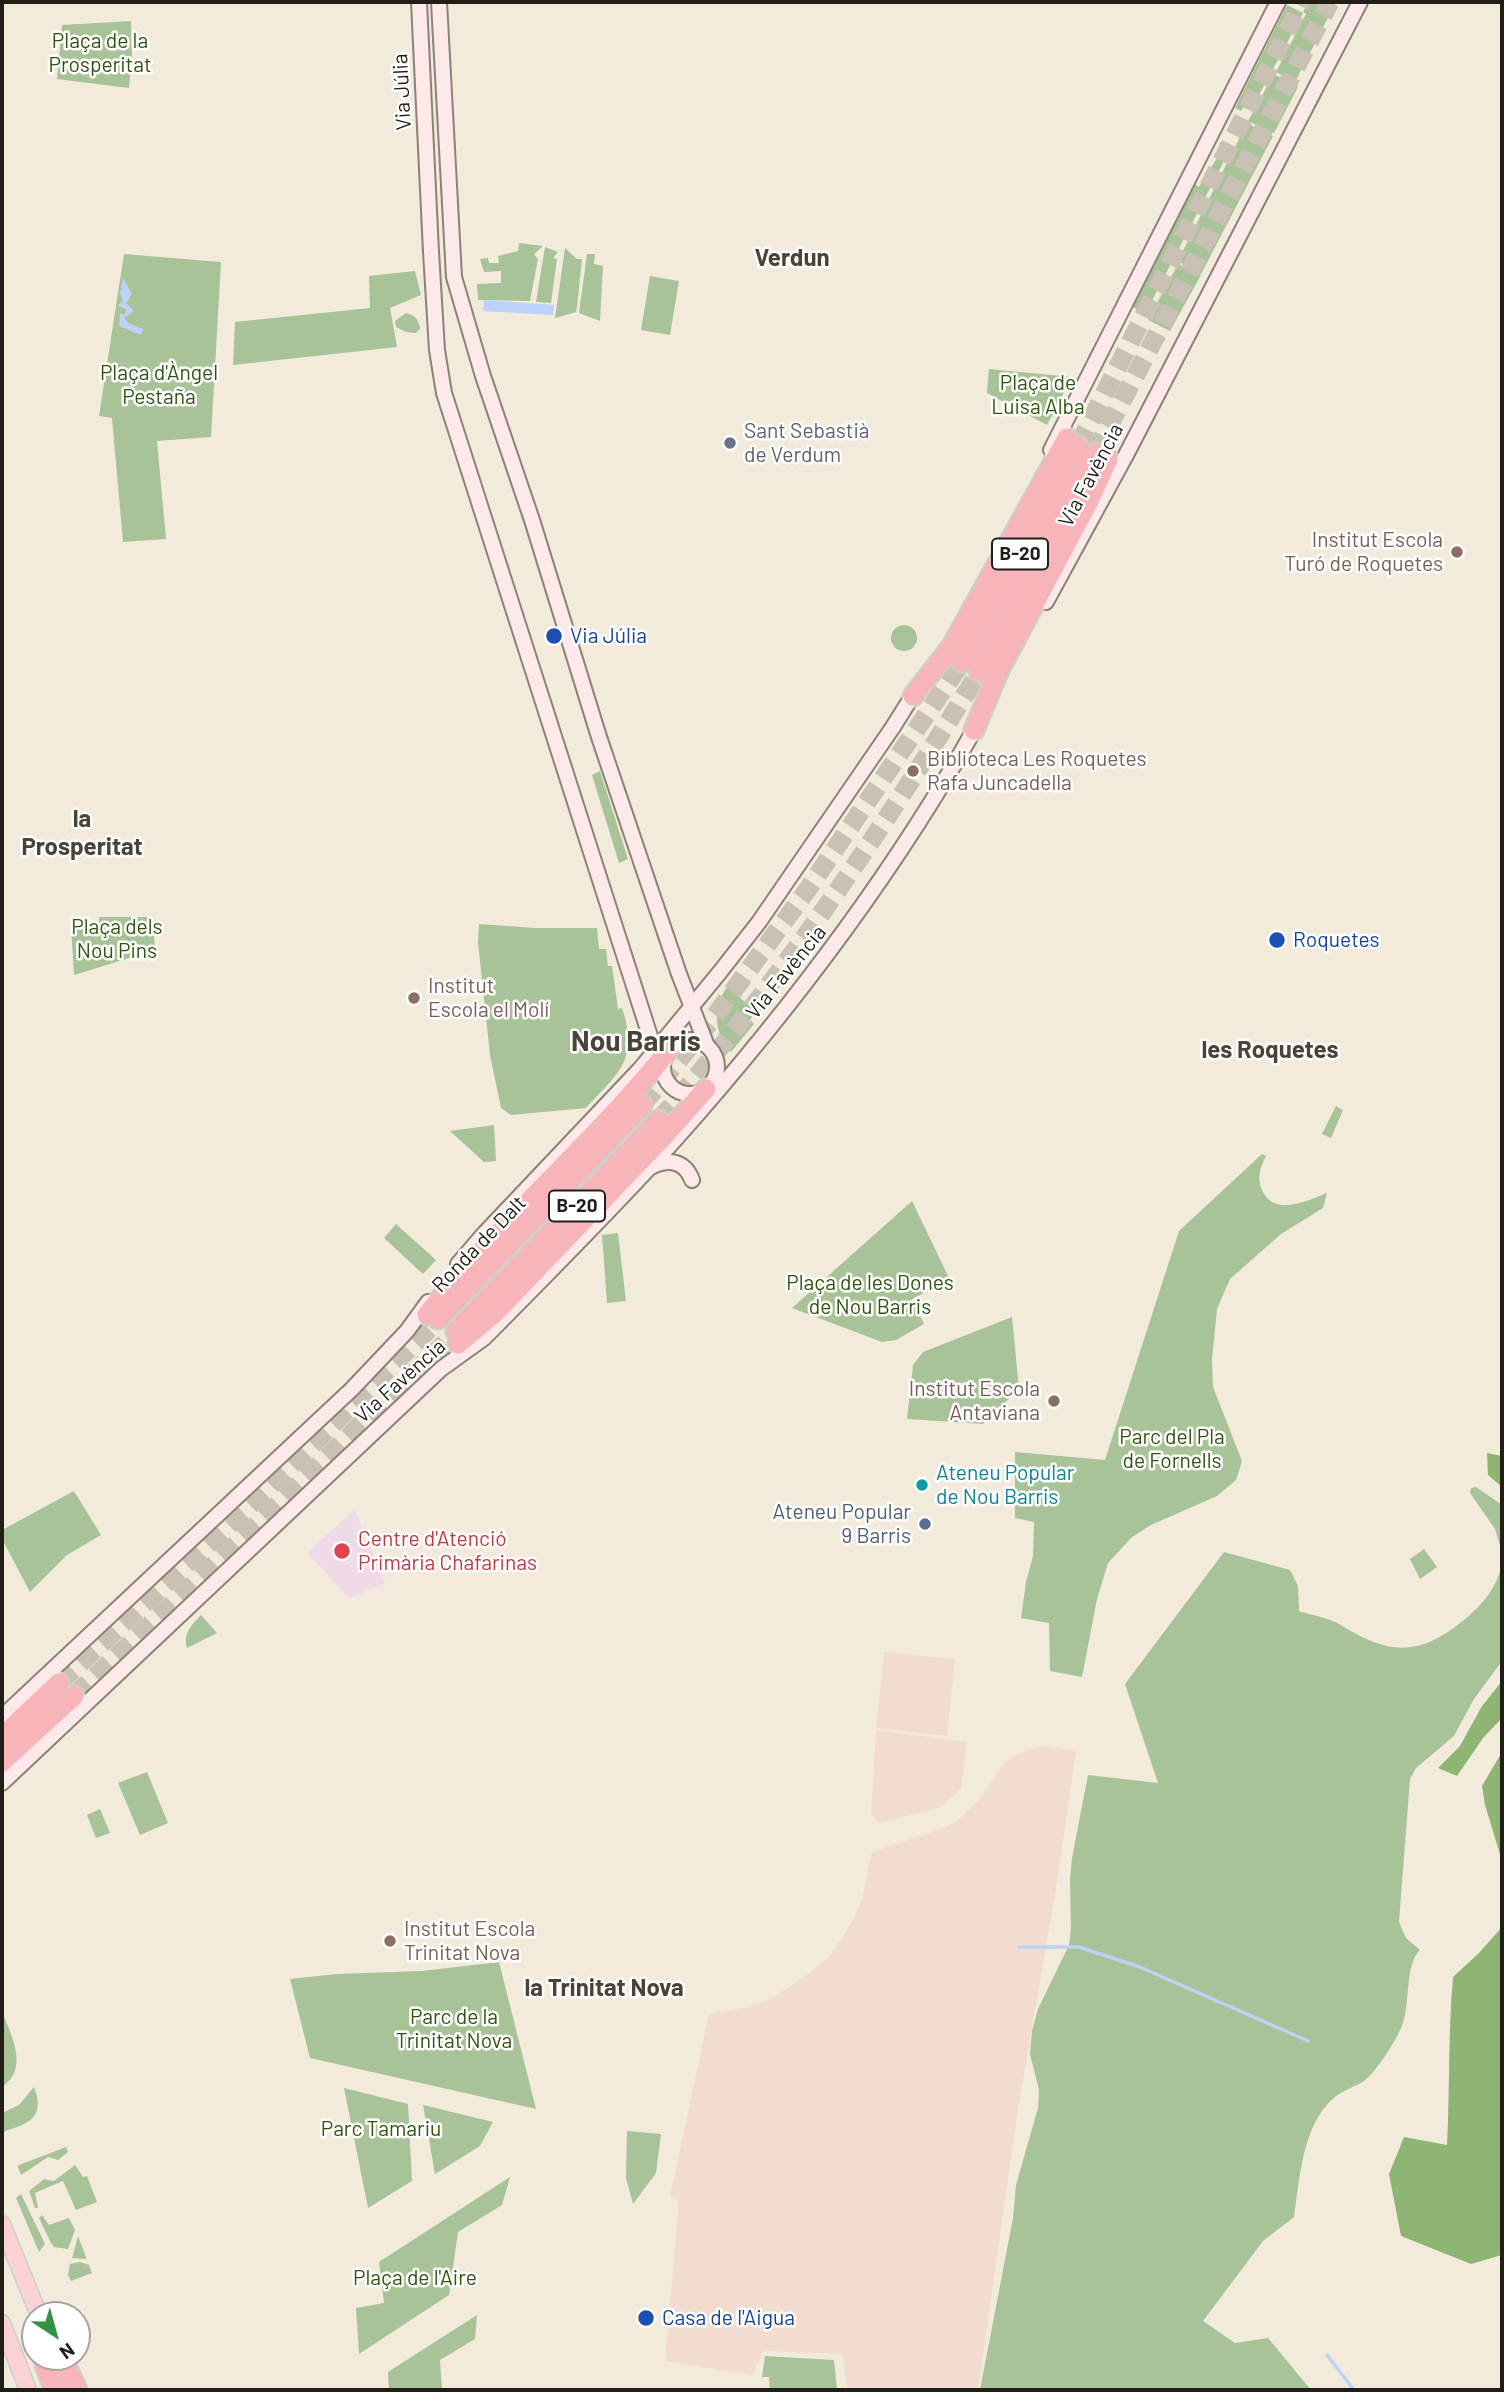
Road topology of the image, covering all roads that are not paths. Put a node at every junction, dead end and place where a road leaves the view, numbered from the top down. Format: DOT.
graph roads {
  1 [pos="419,2"];
  2 [pos="439,2"];
  3 [pos="1278,2"];
  4 [pos="1360,2"];
  5 [pos="1087,449"];
  6 [pos="971,667"];
  7 [pos="912,696"];
  8 [pos="974,730"];
  9 [pos="679,974"];
  10 [pos="718,975"];
  11 [pos="688,1011"];
  12 [pos="707,1046"];
  13 [pos="663,1056"];
  14 [pos="706,1089"];
  15 [pos="642,1105"];
  16 [pos="659,1120"];
  17 [pos="647,1170"];
  18 [pos="692,1180"];
  19 [pos="2,1717"];
  20 [pos="2,1737"];
  21 [pos="2,1762"];
  22 [pos="2,1783"];
  23 [pos="2,2224"];
  24 [pos="33,2301"];
  25 [pos="2,2323"];
  26 [pos="47,2371"];
  27 [pos="68,2371"];
  28 [pos="28,2390"];
  29 [pos="55,2390"];
  30 [pos="77,2390"];
  1 -- 13 [label="street, Via Júlia"];
  2 -- 9 [label="street, Via Júlia"];
  3 -- 7 [label="street, Via Favència"];
  4 -- 8 [label="street, Via Favència"];
  5 -- 6 [label="highway, B-20"];
  5 -- 7 [label="highway"];
  5 -- 8 [label="highway"];
  7 -- 10 [label="street, Via Favència"];
  8 -- 17 [label="street, Via Favència"];
  9 -- 10 [label="street"];
  9 -- 11 [label="street, Via Júlia"];
  10 -- 11 [label="street, Via Favència"];
  11 -- 12 [label="street, Via Júlia"];
  11 -- 13 [label="street, Via Favència"];
  12 -- 13 [label="street"];
  12 -- 14 [label="street"];
  13 -- 14 [label="street"];
  13 -- 15 [label="highway, Ronda de Dalt / B-20"];
  13 -- 19 [label="street, Via Favència"];
  14 -- 16 [label="highway, Ronda de Dalt / B-20"];
  17 -- 18 [label="street"];
  17 -- 22 [label="street, Via Favència"];
  20 -- 21 [label="highway"];
  23 -- 24 [label="main road"];
  25 -- 28 [label="main road"];
  26 -- 29 [label="highway"];
  27 -- 30 [label="highway"];
}
